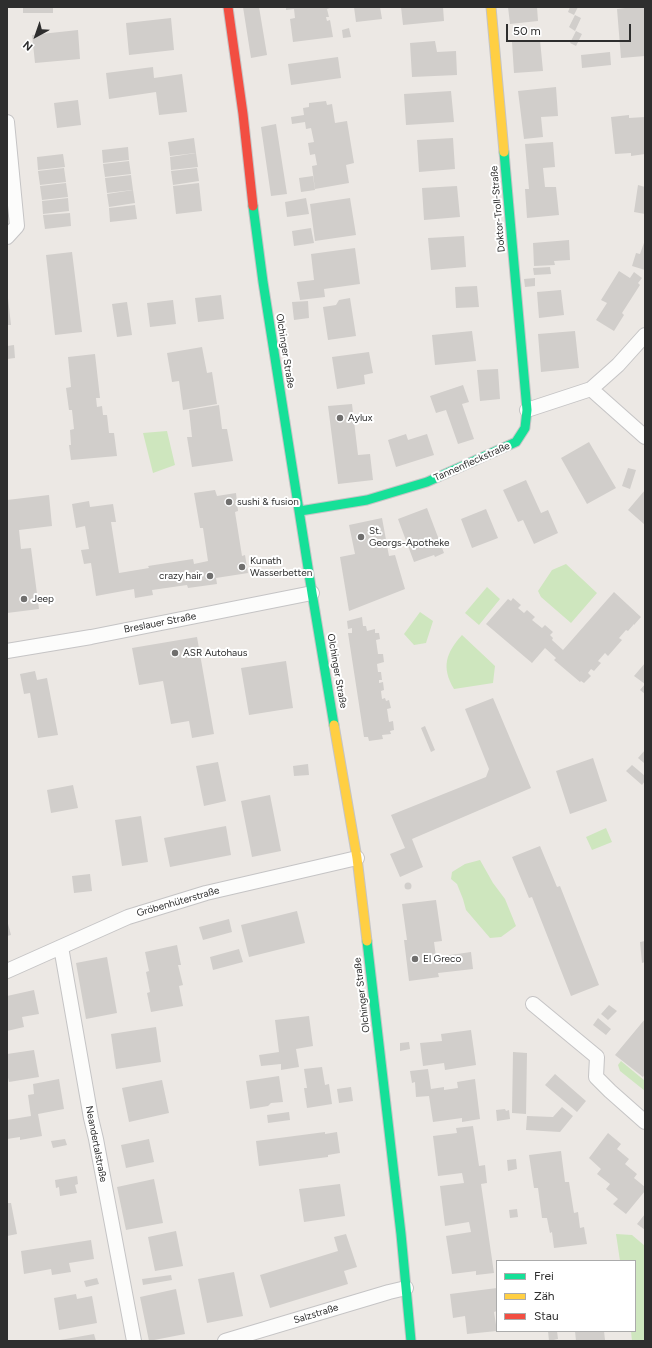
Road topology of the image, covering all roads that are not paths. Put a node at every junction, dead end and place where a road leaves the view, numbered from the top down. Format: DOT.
graph roads {
  1 [pos="228,7"];
  2 [pos="491,7"];
  3 [pos="7,122"];
  4 [pos="7,237"];
  5 [pos="645,335"];
  6 [pos="591,389"];
  7 [pos="527,410"];
  8 [pos="645,437"];
  9 [pos="300,511"];
  10 [pos="312,593"];
  11 [pos="7,651"];
  12 [pos="357,858"];
  13 [pos="61,947"];
  14 [pos="7,971"];
  15 [pos="533,1004"];
  16 [pos="645,1122"];
  17 [pos="406,1288"];
  18 [pos="134,1341"];
  19 [pos="225,1341"];
  20 [pos="411,1341"];
  1 -- 9 [label="main road, Olchinger Straße"];
  2 -- 7 [label="main road, Doktor-Troll-Straße"];
  3 -- 4 [label="street"];
  5 -- 6 [label="street"];
  6 -- 7 [label="street"];
  6 -- 8 [label="street"];
  7 -- 9 [label="main road, Tannenfleckstraße"];
  9 -- 10 [label="main road, Olchinger Straße"];
  10 -- 11 [label="street, Breslauer Straße"];
  10 -- 12 [label="main road, Olchinger Straße"];
  12 -- 13 [label="street, Gröbenhüterstraße"];
  12 -- 17 [label="main road, Olchinger Straße"];
  13 -- 14 [label="street, Gröbenhüterstraße"];
  13 -- 18 [label="street, Neandertalstraße"];
  15 -- 16 [label="street"];
  17 -- 19 [label="street, Salzstraße"];
  17 -- 20 [label="main road, Olchinger Straße"];
}
